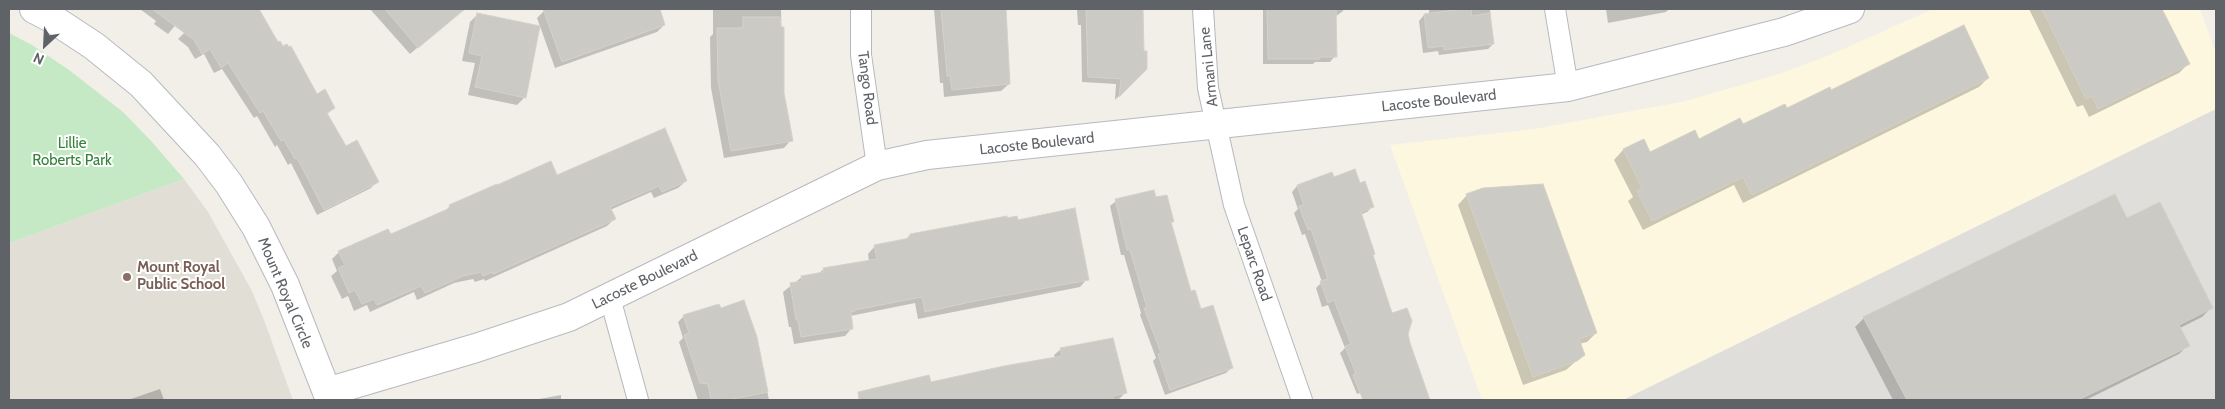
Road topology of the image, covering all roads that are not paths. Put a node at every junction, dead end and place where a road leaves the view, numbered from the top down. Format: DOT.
graph roads {
  1 [pos="34,9"];
  2 [pos="861,9"];
  3 [pos="1203,9"];
  4 [pos="1555,9"];
  5 [pos="1821,9"];
  6 [pos="1850,9"];
  7 [pos="1784,32"];
  8 [pos="1568,87"];
  9 [pos="1216,125"];
  10 [pos="878,166"];
  11 [pos="610,298"];
  12 [pos="329,396"];
  13 [pos="638,400"];
  14 [pos="1300,400"];
  1 -- 12 [label="street, Mount Royal Circle"];
  2 -- 10 [label="street, Tango Road"];
  3 -- 9 [label="street, Armani Lane"];
  4 -- 8 [label="street"];
  5 -- 7 [label="street, Lacoste Boulevard"];
  6 -- 7 [label="street, Lacoste Boulevard"];
  7 -- 8 [label="street, Lacoste Boulevard"];
  8 -- 9 [label="street, Lacoste Boulevard"];
  9 -- 10 [label="street, Lacoste Boulevard"];
  9 -- 14 [label="street, Leparc Road"];
  10 -- 11 [label="street, Lacoste Boulevard"];
  11 -- 12 [label="street, Lacoste Boulevard"];
  11 -- 13 [label="street"];
}
